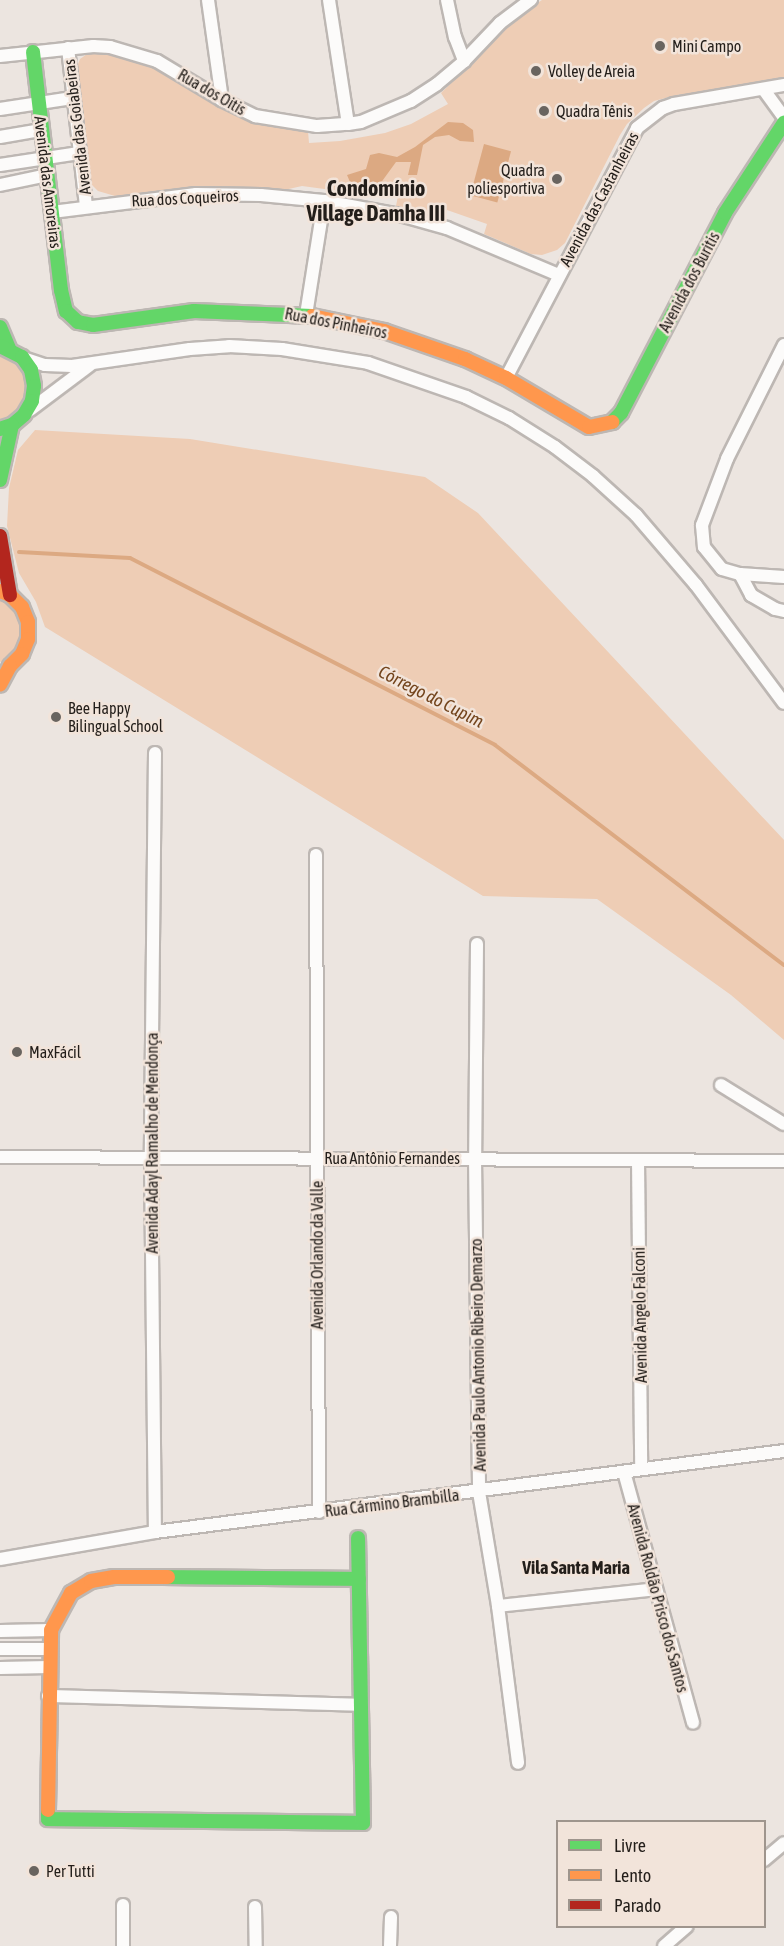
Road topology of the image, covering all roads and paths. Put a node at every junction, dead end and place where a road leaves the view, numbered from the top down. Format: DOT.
graph roads {
  1 [pos="208,0"];
  2 [pos="329,0"];
  3 [pos="447,0"];
  4 [pos="531,0"];
  5 [pos="68,48"];
  6 [pos="33,52"];
  7 [pos="0,56"];
  8 [pos="464,61"];
  9 [pos="784,85"];
  10 [pos="764,90"];
  11 [pos="72,98"];
  12 [pos="222,100"];
  13 [pos="38,103"];
  14 [pos="0,109"];
  15 [pos="784,118"];
  16 [pos="784,123"];
  17 [pos="348,124"];
  18 [pos="41,130"];
  19 [pos="0,137"];
  20 [pos="79,153"];
  21 [pos="45,157"];
  22 [pos="0,165"];
  23 [pos="47,176"];
  24 [pos="0,185"];
  25 [pos="324,201"];
  26 [pos="86,207"];
  27 [pos="52,212"];
  28 [pos="559,275"];
  29 [pos="66,311"];
  30 [pos="306,315"];
  31 [pos="0,327"];
  32 [pos="784,345"];
  33 [pos="4,347"];
  34 [pos="22,357"];
  35 [pos="94,363"];
  36 [pos="506,378"];
  37 [pos="24,415"];
  38 [pos="6,427"];
  39 [pos="589,427"];
  40 [pos="0,480"];
  41 [pos="0,536"];
  42 [pos="740,574"];
  43 [pos="784,577"];
  44 [pos="5,593"];
  45 [pos="784,611"];
  46 [pos="5,668"];
  47 [pos="0,685"];
  48 [pos="782,699"];
  49 [pos="155,753"];
  50 [pos="316,855"];
  51 [pos="477,944"];
  52 [pos="721,1085"];
  53 [pos="784,1124"];
  54 [pos="0,1156"];
  55 [pos="151,1156"];
  56 [pos="316,1157"];
  57 [pos="475,1158"];
  58 [pos="638,1160"];
  59 [pos="784,1161"];
  60 [pos="784,1450"];
  61 [pos="641,1469"];
  62 [pos="624,1472"];
  63 [pos="479,1492"];
  64 [pos="319,1512"];
  65 [pos="155,1532"];
  66 [pos="358,1538"];
  67 [pos="0,1559"];
  68 [pos="358,1579"];
  69 [pos="656,1589"];
  70 [pos="498,1606"];
  71 [pos="51,1630"];
  72 [pos="0,1631"];
  73 [pos="0,1649"];
  74 [pos="50,1649"];
  75 [pos="49,1667"];
  76 [pos="0,1668"];
  77 [pos="48,1696"];
  78 [pos="361,1705"];
  79 [pos="693,1724"];
  80 [pos="518,1763"];
  81 [pos="784,1843"];
  82 [pos="766,1859"];
  83 [pos="123,1905"];
  84 [pos="255,1907"];
  85 [pos="391,1917"];
  86 [pos="685,1928"];
  87 [pos="123,1946"];
  88 [pos="256,1946"];
  89 [pos="390,1946"];
  90 [pos="664,1946"];
  1 -- 12 [label="street"];
  2 -- 17 [label="street"];
  3 -- 8 [label="street"];
  4 -- 8 [label="street, Rua dos Oitis"];
  5 -- 6 [label="street, Rua dos Oitis"];
  5 -- 11 [label="street, Avenida das Goiabeiras"];
  5 -- 12 [label="street, Rua dos Oitis"];
  6 -- 7 [label="street, Rua dos Oitis"];
  6 -- 13 [label="street, Avenida das Amoreiras"];
  8 -- 17 [label="street, Rua dos Oitis"];
  9 -- 10 [label="street, Avenida das Castanheiras"];
  10 -- 15 [label="street"];
  10 -- 28 [label="street, Avenida das Castanheiras"];
  11 -- 13 [label="street"];
  11 -- 20 [label="street, Avenida das Goiabeiras"];
  12 -- 17 [label="street, Rua dos Oitis"];
  13 -- 14 [label="street"];
  13 -- 18 [label="street, Avenida das Amoreiras"];
  16 -- 39 [label="street, Avenida dos Buritis"];
  18 -- 19 [label="street"];
  18 -- 21 [label="street, Avenida das Amoreiras"];
  20 -- 21 [label="street"];
  20 -- 26 [label="street, Avenida das Goiabeiras"];
  21 -- 22 [label="street"];
  21 -- 23 [label="street, Avenida das Amoreiras"];
  23 -- 24 [label="street"];
  23 -- 27 [label="street, Avenida das Amoreiras"];
  25 -- 26 [label="street, Rua dos Coqueiros"];
  25 -- 28 [label="street, Rua dos Coqueiros"];
  25 -- 30 [label="street"];
  26 -- 27 [label="street, Rua dos Coqueiros"];
  27 -- 29 [label="street, Avenida das Amoreiras"];
  28 -- 36 [label="street, Avenida das Castanheiras"];
  29 -- 30 [label="street, Rua dos Pinheiros"];
  30 -- 36 [label="street, Rua dos Pinheiros"];
  31 -- 33 [label="street"];
  32 -- 42 [label="street"];
  33 -- 34 [label="street"];
  34 -- 35 [label="street"];
  34 -- 37 [label="street"];
  35 -- 37 [label="street"];
  35 -- 48 [label="street"];
  36 -- 39 [label="street, Rua dos Pinheiros"];
  37 -- 38 [label="street"];
  38 -- 40 [label="street"];
  41 -- 44 [label="street"];
  42 -- 43 [label="street"];
  42 -- 45 [label="street"];
  44 -- 46 [label="street"];
  46 -- 47 [label="street"];
  49 -- 55 [label="street, Avenida Adayl Ramalho de Mendonça"];
  50 -- 56 [label="street, Avenida Orlando da Valle"];
  51 -- 57 [label="street, Avenida Paulo Antonio Ribeiro Demarzo"];
  52 -- 53 [label="street"];
  54 -- 55 [label="street, Rua Antônio Fernandes"];
  55 -- 56 [label="street, Rua Antônio Fernandes"];
  55 -- 65 [label="street, Avenida Adayl Ramalho de Mendonça"];
  56 -- 57 [label="street, Rua Antônio Fernandes"];
  56 -- 64 [label="street, Avenida Orlando da Valle"];
  57 -- 58 [label="street, Rua Antônio Fernandes"];
  57 -- 63 [label="street, Avenida Paulo Antonio Ribeiro Demarzo"];
  58 -- 59 [label="street, Rua Antônio Fernandes"];
  58 -- 61 [label="street, Avenida Angelo Falconi"];
  60 -- 61 [label="street, Rua Cármino Brambilla"];
  61 -- 62 [label="street, Rua Cármino Brambilla"];
  62 -- 63 [label="street, Rua Cármino Brambilla"];
  62 -- 69 [label="street, Avenida Roldão Prisco dos Santos"];
  63 -- 64 [label="street, Rua Cármino Brambilla"];
  63 -- 70 [label="street, Avenida Paulo Antonio Ribeiro Demarzo"];
  64 -- 65 [label="street, Rua Cármino Brambilla"];
  65 -- 67 [label="street, Rua Cármino Brambilla"];
  66 -- 68 [label="street"];
  68 -- 71 [label="street"];
  68 -- 78 [label="street"];
  69 -- 70 [label="street"];
  69 -- 79 [label="street, Avenida Roldão Prisco dos Santos"];
  70 -- 80 [label="street, Avenida Paulo Antonio Ribeiro Demarzo"];
  71 -- 72 [label="street"];
  71 -- 74 [label="street"];
  73 -- 74 [label="street"];
  74 -- 75 [label="street"];
  75 -- 76 [label="street"];
  75 -- 77 [label="street"];
  77 -- 78 [label="street"];
  77 -- 78 [label="street"];
  81 -- 82 [label="street"];
  83 -- 87 [label="street"];
  84 -- 88 [label="street"];
  85 -- 89 [label="street"];
  86 -- 90 [label="street"];
}
